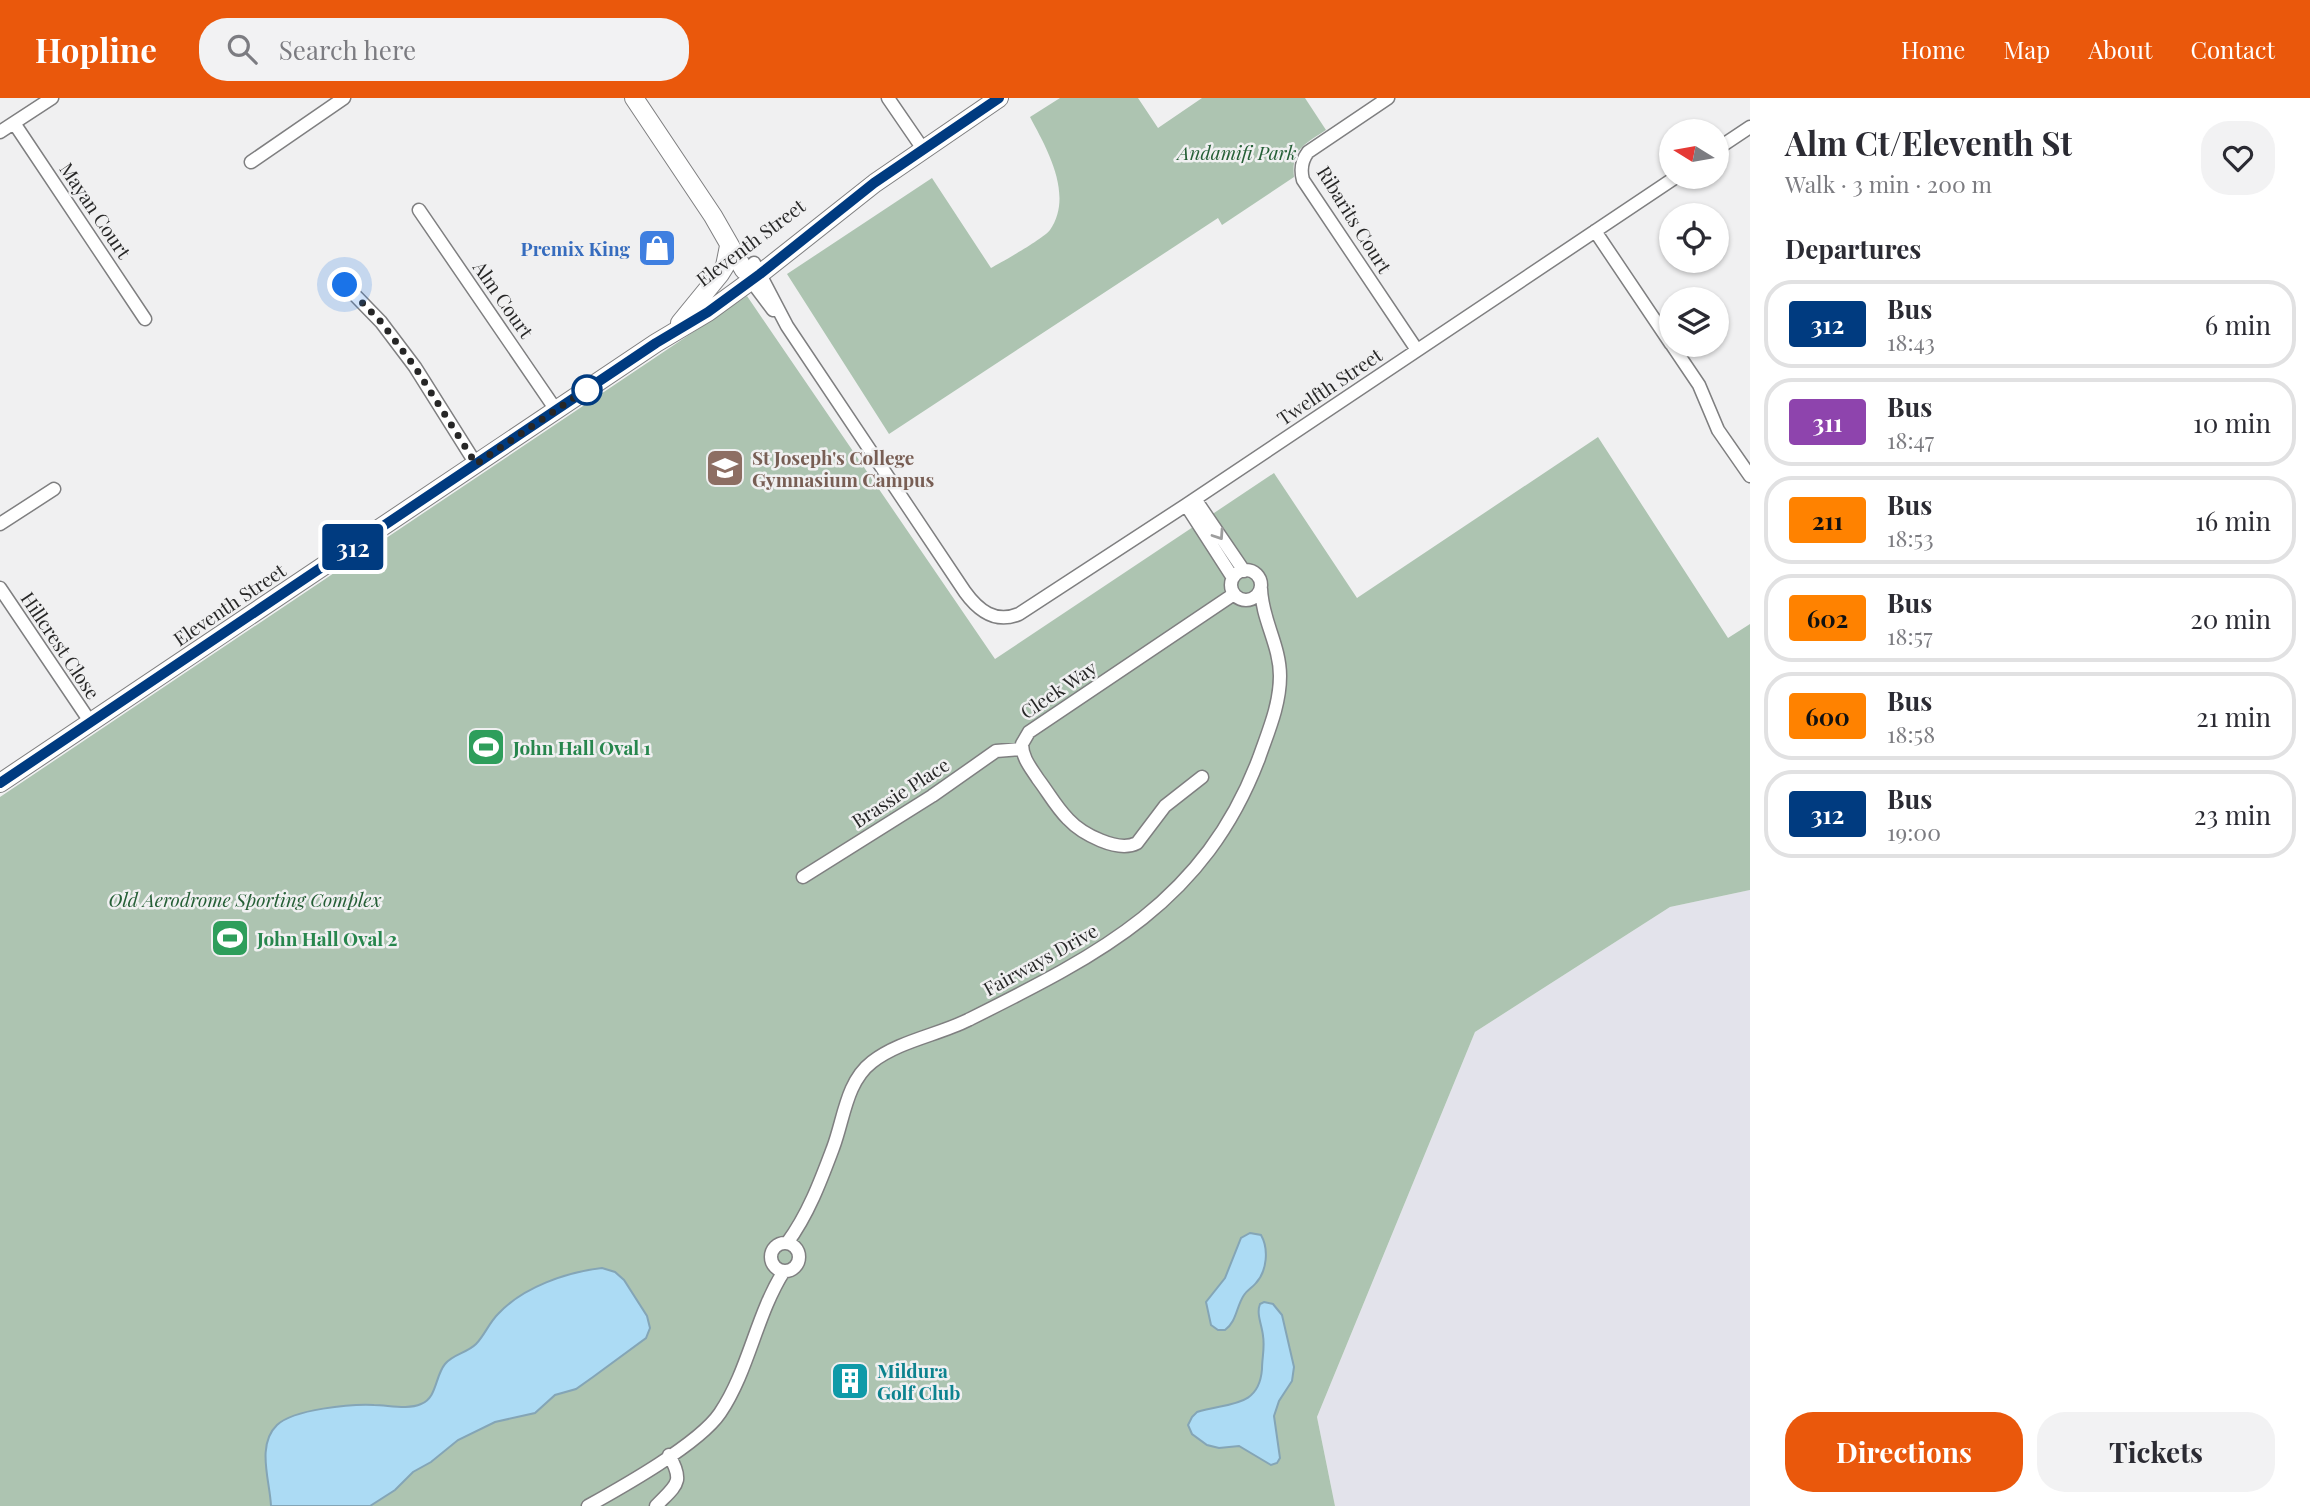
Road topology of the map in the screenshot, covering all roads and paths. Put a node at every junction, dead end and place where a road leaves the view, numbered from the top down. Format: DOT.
graph roads {
  1 [pos="52,98"];
  2 [pos="344,98"];
  3 [pos="634,98"];
  4 [pos="888,98"];
  5 [pos="999,98"];
  6 [pos="1388,98"];
  7 [pos="14,123"];
  8 [pos="1750,127"];
  9 [pos="0,132"];
  10 [pos="1729,141"];
  11 [pos="923,149"];
  12 [pos="251,162"];
  13 [pos="1659,188"];
  14 [pos="419,211"];
  15 [pos="713,216"];
  16 [pos="1595,231"];
  17 [pos="729,246"];
  18 [pos="752,272"];
  19 [pos="345,285"];
  20 [pos="145,319"];
  21 [pos="680,323"];
  22 [pos="1659,325"];
  23 [pos="656,343"];
  24 [pos="1417,350"];
  25 [pos="1681,357"];
  26 [pos="556,410"];
  27 [pos="476,464"];
  28 [pos="1750,476"];
  29 [pos="54,489"];
  30 [pos="1191,502"];
  31 [pos="0,524"];
  32 [pos="1238,574"];
  33 [pos="0,588"];
  34 [pos="1261,589"];
  35 [pos="1240,597"];
  36 [pos="1263,611"];
  37 [pos="91,723"];
  38 [pos="1022,749"];
  39 [pos="1202,777"];
  40 [pos="0,783"];
  41 [pos="803,877"];
  42 [pos="791,1245"];
  43 [pos="780,1269"];
  44 [pos="669,1455"];
  45 [pos="588,1506"];
  46 [pos="656,1506"];
  1 -- 7 [label="street"];
  2 -- 12 [label="street"];
  3 -- 15 [label="main road"];
  4 -- 11 [label="street"];
  5 -- 11 [label="main road, Eleventh Street"];
  6 -- 24 [label="street, Ribarits Court"];
  7 -- 9 [label="street"];
  7 -- 20 [label="street, Mayan Court"];
  8 -- 10 [label="street"];
  11 -- 18 [label="main road, Eleventh Street"];
  13 -- 16 [label="street, Twelfth Street"];
  14 -- 26 [label="street, Alm Court"];
  15 -- 17 [label="main road"];
  15 -- 18 [label="main road"];
  16 -- 22 [label="street"];
  16 -- 24 [label="street, Twelfth Street"];
  17 -- 18 [label="main road"];
  17 -- 21 [label="main road"];
  18 -- 21 [label="main road, Eleventh Street"];
  18 -- 23 [label="main road, Eleventh Street"];
  18 -- 30 [label="street, Twelfth Street"];
  19 -- 27 [label="street"];
  21 -- 23 [label="main road, Eleventh Street"];
  23 -- 26 [label="main road, Eleventh Street"];
  24 -- 30 [label="street, Twelfth Street"];
  25 -- 28 [label="street"];
  26 -- 27 [label="main road, Eleventh Street"];
  27 -- 37 [label="main road, Eleventh Street"];
  29 -- 31 [label="street"];
  30 -- 32 [label="street"];
  32 -- 34 [label="street"];
  32 -- 35 [label="street"];
  33 -- 37 [label="street, Hillcrest Close"];
  34 -- 35 [label="street, Cleek Way"];
  34 -- 36 [label="street, Fairways Drive"];
  35 -- 36 [label="street"];
  35 -- 38 [label="street, Cleek Way"];
  36 -- 42 [label="street, Fairways Drive"];
  37 -- 40 [label="main road, Eleventh Street"];
  38 -- 39 [label="street, Cleek Way"];
  38 -- 41 [label="street, Brassie Place"];
  42 -- 43 [label="street"];
  42 -- 43 [label="street"];
  43 -- 44 [label="street"];
  44 -- 45 [label="street"];
  44 -- 46 [label="street"];
}
